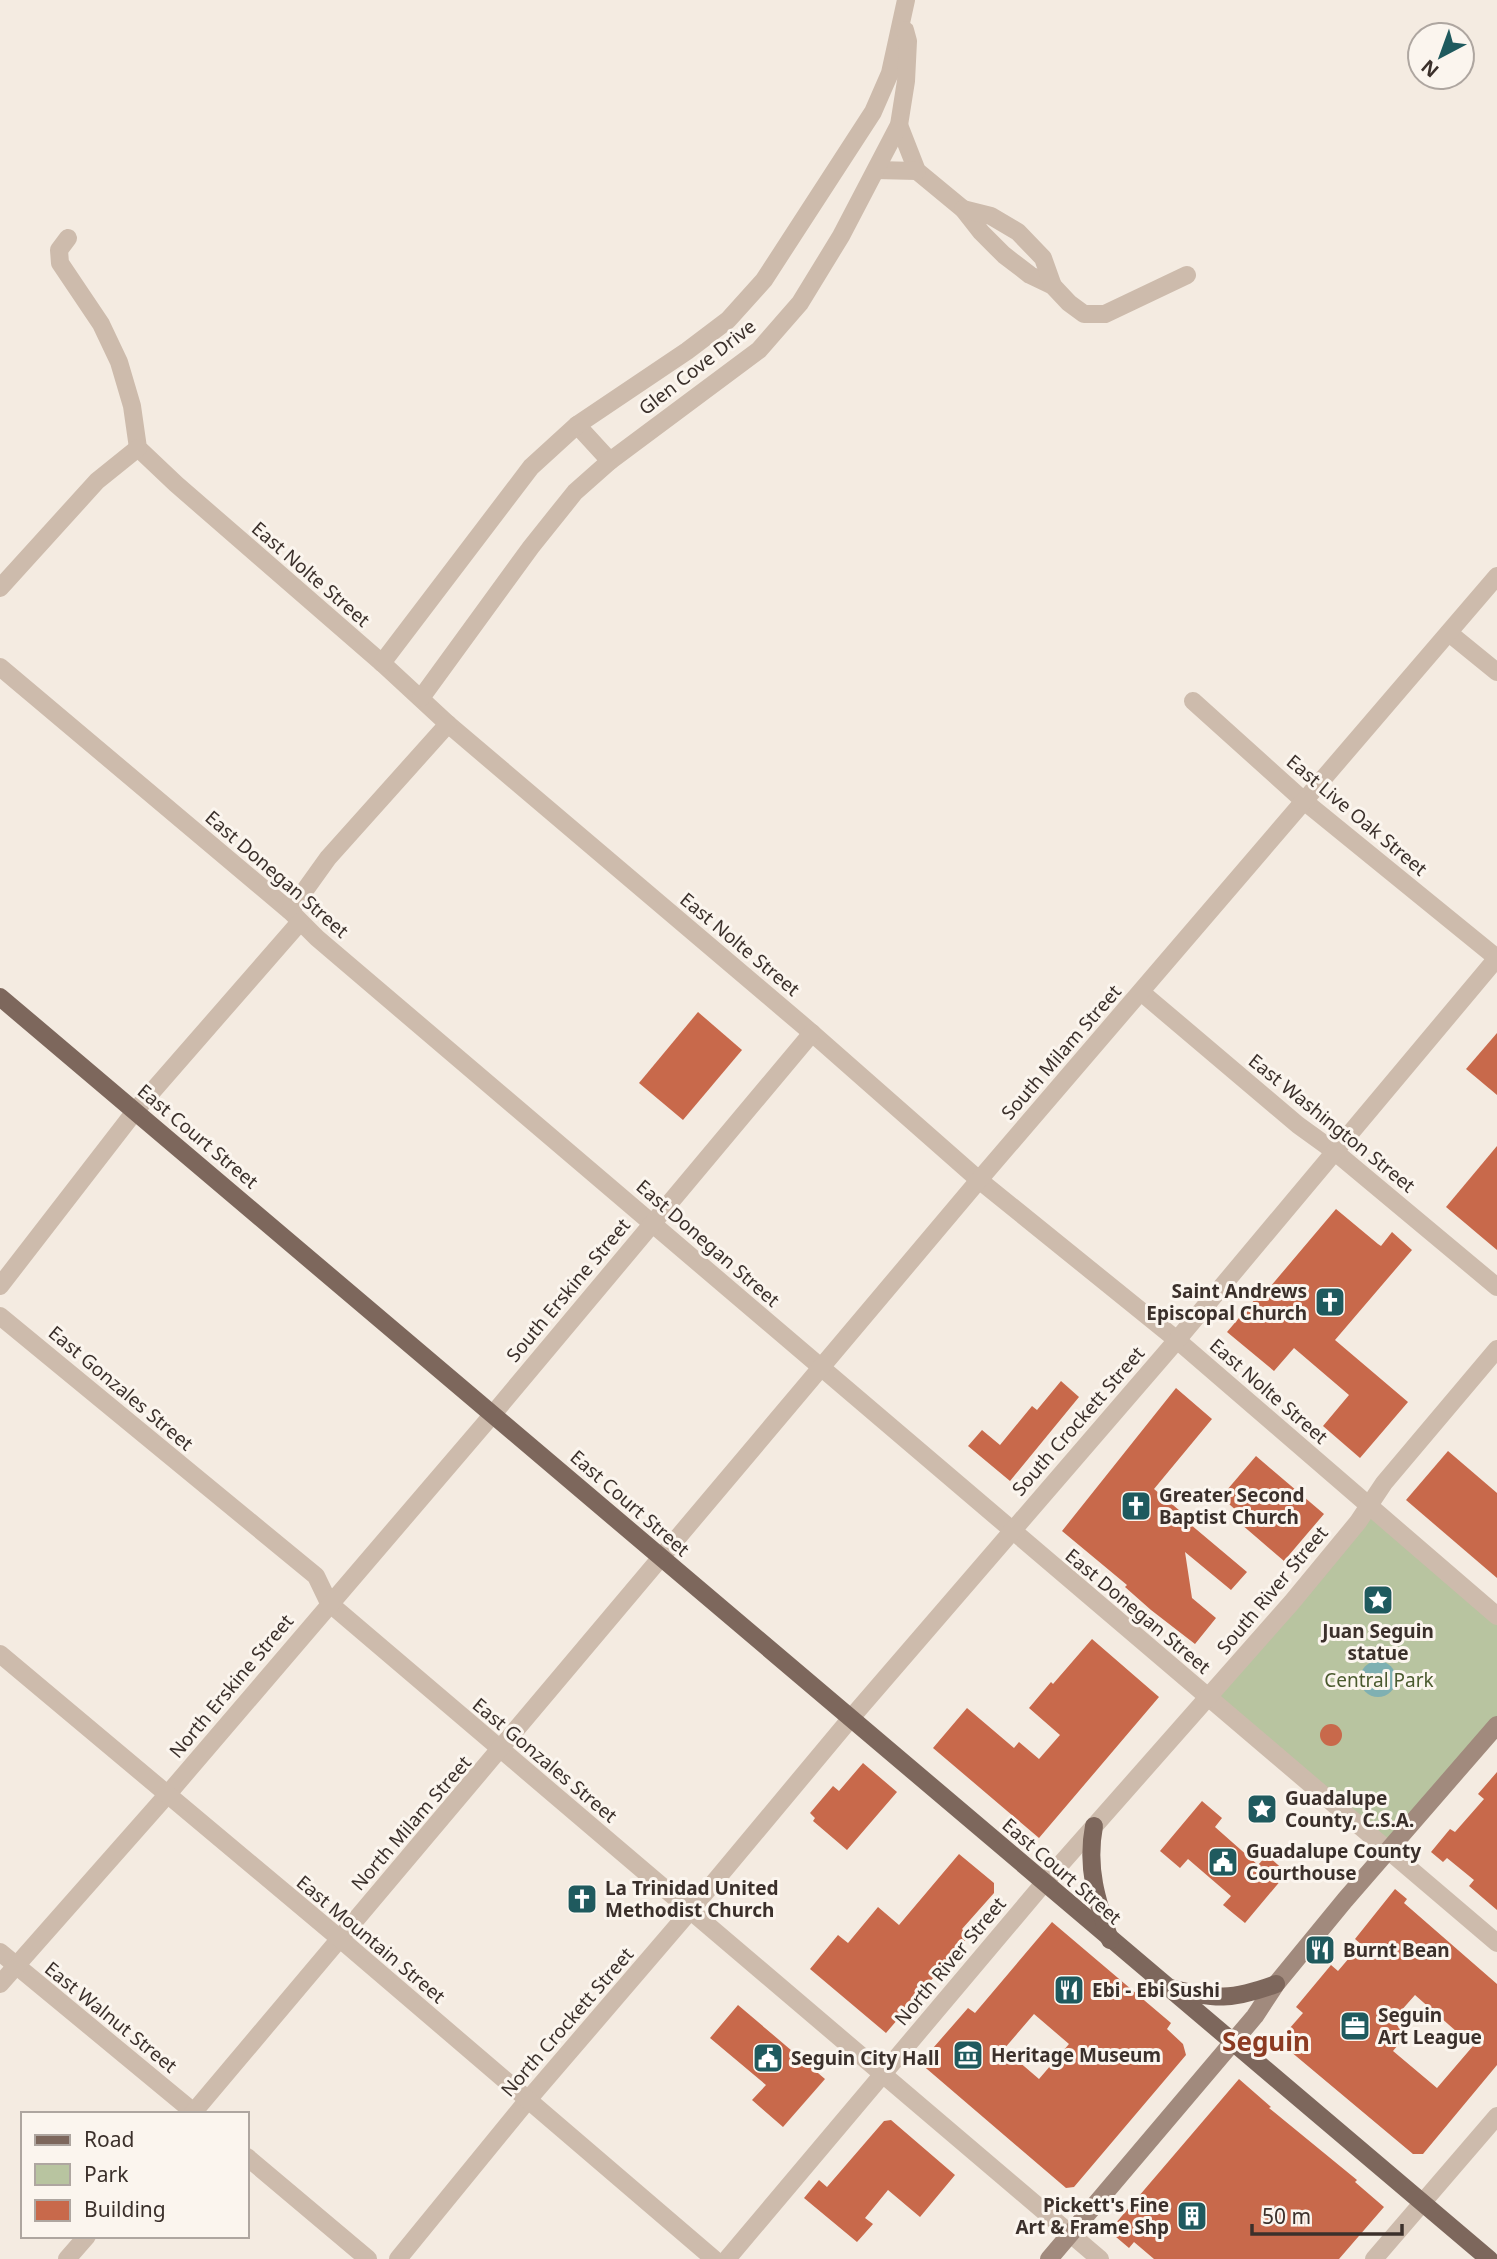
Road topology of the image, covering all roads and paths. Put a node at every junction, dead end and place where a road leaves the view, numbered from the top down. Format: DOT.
graph roads {
  1 [pos="906,0"];
  2 [pos="903,19"];
  3 [pos="899,125"];
  4 [pos="876,170"];
  5 [pos="917,171"];
  6 [pos="963,209"];
  7 [pos="68,238"];
  8 [pos="1187,275"];
  9 [pos="1053,286"];
  10 [pos="577,425"];
  11 [pos="138,448"];
  12 [pos="610,461"];
  13 [pos="1497,576"];
  14 [pos="0,588"];
  15 [pos="1449,633"];
  16 [pos="382,663"];
  17 [pos="0,667"];
  18 [pos="1497,672"];
  19 [pos="421,698"];
  20 [pos="1193,701"];
  21 [pos="449,724"];
  22 [pos="1304,801"];
  23 [pos="295,916"];
  24 [pos="1497,958"];
  25 [pos="1141,992"];
  26 [pos="0,997"];
  27 [pos="812,1033"];
  28 [pos="136,1111"];
  29 [pos="1334,1151"];
  30 [pos="979,1180"];
  31 [pos="653,1222"];
  32 [pos="0,1286"];
  33 [pos="1497,1287"];
  34 [pos="0,1315"];
  35 [pos="1177,1340"];
  36 [pos="1497,1349"];
  37 [pos="820,1368"];
  38 [pos="493,1414"];
  39 [pos="1368,1503"];
  40 [pos="1011,1531"];
  41 [pos="660,1557"];
  42 [pos="329,1603"];
  43 [pos="1497,1616"];
  44 [pos="0,1654"];
  45 [pos="1208,1698"];
  46 [pos="851,1718"];
  47 [pos="1497,1725"];
  48 [pos="501,1750"];
  49 [pos="167,1795"];
  50 [pos="1094,1826"];
  51 [pos="1387,1851"];
  52 [pos="1044,1883"];
  53 [pos="690,1911"];
  54 [pos="339,1938"];
  55 [pos="1110,1940"];
  56 [pos="1497,1944"];
  57 [pos="0,1952"];
  58 [pos="16,1965"];
  59 [pos="0,1984"];
  60 [pos="1276,1984"];
  61 [pos="1167,1987"];
  62 [pos="1231,2043"];
  63 [pos="882,2074"];
  64 [pos="527,2101"];
  65 [pos="193,2112"];
  66 [pos="195,2112"];
  67 [pos="1497,2116"];
  68 [pos="248,2158"];
  69 [pos="1422,2203"];
  70 [pos="1070,2234"];
  71 [pos="85,2238"];
  72 [pos="67,2259"];
  73 [pos="368,2259"];
  74 [pos="398,2259"];
  75 [pos="714,2259"];
  76 [pos="727,2259"];
  77 [pos="1049,2259"];
  78 [pos="1100,2259"];
  79 [pos="1374,2259"];
  80 [pos="1489,2259"];
  1 -- 2 [label="street, Glen Cove Drive"];
  2 -- 3 [label="street, Glen Cove Drive"];
  2 -- 10 [label="street, Glen Cove Drive"];
  3 -- 4 [label="street, Glen Cove Drive"];
  3 -- 5 [label="street"];
  4 -- 5 [label="street"];
  4 -- 12 [label="street, Glen Cove Drive"];
  5 -- 6 [label="street"];
  6 -- 9 [label="street"];
  6 -- 9 [label="street"];
  7 -- 11 [label="street"];
  8 -- 9 [label="street"];
  10 -- 12 [label="street"];
  10 -- 16 [label="street, Glen Cove Drive"];
  11 -- 14 [label="street"];
  11 -- 16 [label="street, East Nolte Street"];
  12 -- 19 [label="street, Glen Cove Drive"];
  13 -- 15 [label="street, South Milam Street"];
  15 -- 18 [label="street"];
  15 -- 22 [label="street, South Milam Street"];
  16 -- 19 [label="street, East Nolte Street"];
  17 -- 23 [label="street, East Donegan Street"];
  19 -- 21 [label="street, East Nolte Street"];
  20 -- 22 [label="street, East Live Oak Street"];
  21 -- 23 [label="street"];
  21 -- 27 [label="street, East Nolte Street"];
  22 -- 24 [label="street, East Live Oak Street"];
  22 -- 25 [label="street, South Milam Street"];
  23 -- 28 [label="street"];
  23 -- 31 [label="street, East Donegan Street"];
  24 -- 29 [label="street, South Crockett Street"];
  25 -- 29 [label="street, East Washington Street"];
  25 -- 30 [label="street, South Milam Street"];
  26 -- 28 [label="main road, East Court Street"];
  27 -- 30 [label="street, East Nolte Street"];
  27 -- 31 [label="street, South Erskine Street"];
  28 -- 32 [label="street"];
  28 -- 38 [label="main road, East Court Street"];
  29 -- 33 [label="street, East Washington Street"];
  29 -- 35 [label="street, South Crockett Street"];
  30 -- 35 [label="street, East Nolte Street"];
  30 -- 37 [label="street, South Milam Street"];
  31 -- 37 [label="street, East Donegan Street"];
  31 -- 38 [label="street, South Erskine Street"];
  34 -- 42 [label="street, East Gonzales Street"];
  35 -- 39 [label="street, East Nolte Street"];
  35 -- 40 [label="street, South Crockett Street"];
  36 -- 39 [label="street, South River Street"];
  37 -- 40 [label="street, East Donegan Street"];
  37 -- 41 [label="street, South Milam Street"];
  38 -- 41 [label="main road, East Court Street"];
  38 -- 42 [label="street, North Erskine Street"];
  39 -- 43 [label="street, East Nolte Street"];
  39 -- 45 [label="street, South River Street"];
  40 -- 45 [label="street, East Donegan Street"];
  40 -- 46 [label="street, South Crockett Street"];
  41 -- 46 [label="main road, East Court Street"];
  41 -- 48 [label="street, North Milam Street"];
  42 -- 48 [label="street, East Gonzales Street"];
  42 -- 49 [label="street, North Erskine Street"];
  44 -- 49 [label="street, East Mountain Street"];
  45 -- 50 [label="street, South River Street"];
  45 -- 51 [label="street, East Donegan Street"];
  46 -- 52 [label="main road, East Court Street"];
  46 -- 53 [label="street, North Crockett Street"];
  47 -- 51 [label="main road"];
  48 -- 53 [label="street, East Gonzales Street"];
  48 -- 54 [label="street, North Milam Street"];
  49 -- 54 [label="street, East Mountain Street"];
  49 -- 58 [label="street, North Erskine Street"];
  50 -- 52 [label="street, South River Street"];
  50 -- 55 [label="main road"];
  51 -- 56 [label="street, East Donegan Street"];
  51 -- 60 [label="main road"];
  52 -- 55 [label="main road, East Court Street"];
  52 -- 63 [label="street, North River Street"];
  53 -- 63 [label="street, East Gonzales Street"];
  53 -- 64 [label="street, North Crockett Street"];
  54 -- 64 [label="street, East Mountain Street"];
  54 -- 66 [label="street, North Milam Street"];
  55 -- 61 [label="main road, East Court Street"];
  57 -- 58 [label="street, East Walnut Street"];
  58 -- 59 [label="street, North Erskine Street"];
  58 -- 65 [label="street, East Walnut Street"];
  60 -- 61 [label="main road"];
  60 -- 62 [label="main road"];
  61 -- 62 [label="main road, East Court Street"];
  62 -- 69 [label="main road, East Court Street"];
  62 -- 70 [label="main road"];
  63 -- 70 [label="street, East Gonzales Street"];
  63 -- 76 [label="street, North River Street"];
  64 -- 74 [label="street, North Crockett Street"];
  64 -- 75 [label="street, East Mountain Street"];
  67 -- 69 [label="street"];
  68 -- 73 [label="street"];
  69 -- 79 [label="street"];
  69 -- 80 [label="main road, East Court Street"];
  70 -- 77 [label="main road"];
  70 -- 78 [label="street, East Gonzales Street"];
  71 -- 72 [label="street"];
}
